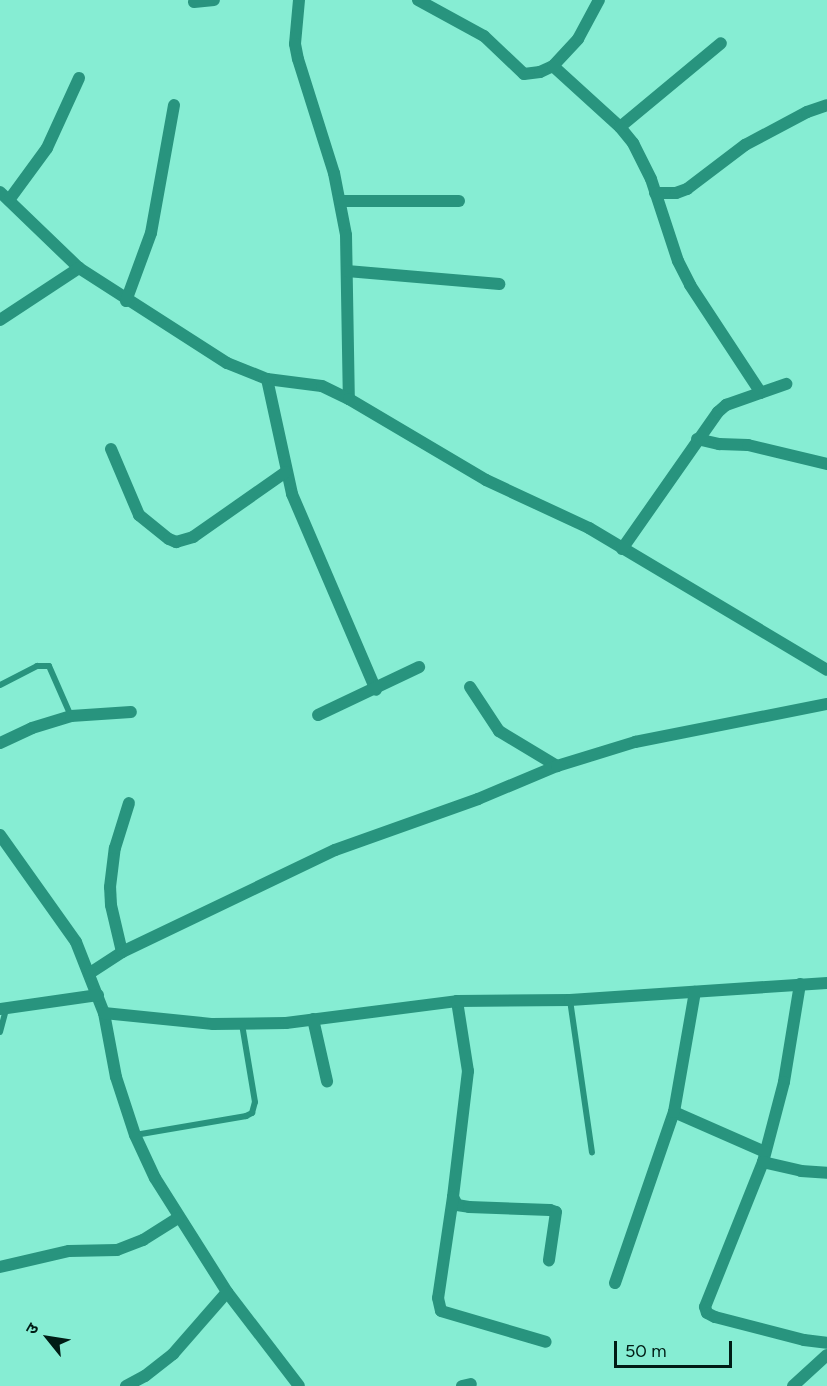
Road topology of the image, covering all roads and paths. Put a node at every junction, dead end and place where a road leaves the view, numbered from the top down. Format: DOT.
graph roads {
  1 [pos="214,0"];
  2 [pos="299,0"];
  3 [pos="418,0"];
  4 [pos="599,0"];
  5 [pos="194,2"];
  6 [pos="721,43"];
  7 [pos="553,66"];
  8 [pos="79,78"];
  9 [pos="174,105"];
  10 [pos="827,105"];
  11 [pos="620,127"];
  12 [pos="655,193"];
  13 [pos="4,196"];
  14 [pos="340,201"];
  15 [pos="459,201"];
  16 [pos="79,268"];
  17 [pos="347,271"];
  18 [pos="499,284"];
  19 [pos="126,301"];
  20 [pos="0,320"];
  21 [pos="267,379"];
  22 [pos="786,384"];
  23 [pos="760,393"];
  24 [pos="349,399"];
  25 [pos="697,439"];
  26 [pos="111,449"];
  27 [pos="827,464"];
  28 [pos="286,472"];
  29 [pos="622,549"];
  30 [pos="419,667"];
  31 [pos="827,670"];
  32 [pos="0,685"];
  33 [pos="470,687"];
  34 [pos="376,690"];
  35 [pos="827,704"];
  36 [pos="131,712"];
  37 [pos="318,715"];
  38 [pos="71,716"];
  39 [pos="0,743"];
  40 [pos="557,766"];
  41 [pos="129,803"];
  42 [pos="0,835"];
  43 [pos="122,952"];
  44 [pos="90,973"];
  45 [pos="827,983"];
  46 [pos="800,984"];
  47 [pos="695,992"];
  48 [pos="98,995"];
  49 [pos="570,1000"];
  50 [pos="457,1001"];
  51 [pos="3,1008"];
  52 [pos="104,1013"];
  53 [pos="314,1019"];
  54 [pos="242,1024"];
  55 [pos="0,1032"];
  56 [pos="327,1081"];
  57 [pos="674,1112"];
  58 [pos="135,1135"];
  59 [pos="592,1152"];
  60 [pos="764,1157"];
  61 [pos="827,1173"];
  62 [pos="453,1197"];
  63 [pos="178,1218"];
  64 [pos="549,1260"];
  65 [pos="0,1267"];
  66 [pos="615,1282"];
  67 [pos="227,1292"];
  68 [pos="546,1342"];
  69 [pos="827,1343"];
  70 [pos="827,1355"];
  71 [pos="126,1386"];
  72 [pos="299,1386"];
  73 [pos="793,1386"];
  1 -- 5 [label="street"];
  2 -- 14 [label="street"];
  3 -- 7 [label="street"];
  4 -- 7 [label="street"];
  6 -- 11 [label="street"];
  7 -- 11 [label="street"];
  8 -- 13 [label="street"];
  9 -- 19 [label="street"];
  10 -- 12 [label="street"];
  11 -- 12 [label="street"];
  12 -- 23 [label="street"];
  13 -- 16 [label="street"];
  14 -- 15 [label="street"];
  14 -- 17 [label="street"];
  16 -- 19 [label="street"];
  16 -- 20 [label="street"];
  17 -- 18 [label="street"];
  17 -- 24 [label="street"];
  19 -- 21 [label="street"];
  21 -- 24 [label="street"];
  21 -- 28 [label="street"];
  22 -- 23 [label="street"];
  23 -- 25 [label="street"];
  24 -- 29 [label="street"];
  25 -- 27 [label="street"];
  25 -- 29 [label="street"];
  26 -- 28 [label="street"];
  28 -- 34 [label="street"];
  29 -- 31 [label="street"];
  30 -- 34 [label="street"];
  32 -- 38 [label="lane"];
  33 -- 40 [label="street"];
  34 -- 37 [label="street"];
  35 -- 40 [label="street"];
  36 -- 38 [label="street"];
  38 -- 39 [label="street"];
  40 -- 43 [label="street"];
  41 -- 43 [label="street"];
  42 -- 44 [label="street"];
  43 -- 44 [label="street"];
  44 -- 48 [label="street"];
  45 -- 46 [label="street"];
  46 -- 47 [label="street"];
  46 -- 60 [label="street"];
  47 -- 49 [label="street"];
  47 -- 57 [label="street"];
  48 -- 51 [label="street"];
  48 -- 52 [label="street"];
  49 -- 50 [label="street"];
  49 -- 59 [label="lane"];
  50 -- 53 [label="street"];
  50 -- 62 [label="street"];
  51 -- 55 [label="lane"];
  52 -- 54 [label="street"];
  52 -- 58 [label="street"];
  53 -- 54 [label="street"];
  53 -- 56 [label="street"];
  54 -- 58 [label="lane"];
  57 -- 60 [label="street"];
  57 -- 66 [label="street"];
  58 -- 63 [label="street"];
  60 -- 61 [label="street"];
  60 -- 69 [label="street"];
  62 -- 64 [label="street"];
  62 -- 68 [label="street"];
  63 -- 65 [label="street"];
  63 -- 67 [label="street"];
  67 -- 71 [label="street"];
  67 -- 72 [label="street"];
  70 -- 73 [label="street"];
}
